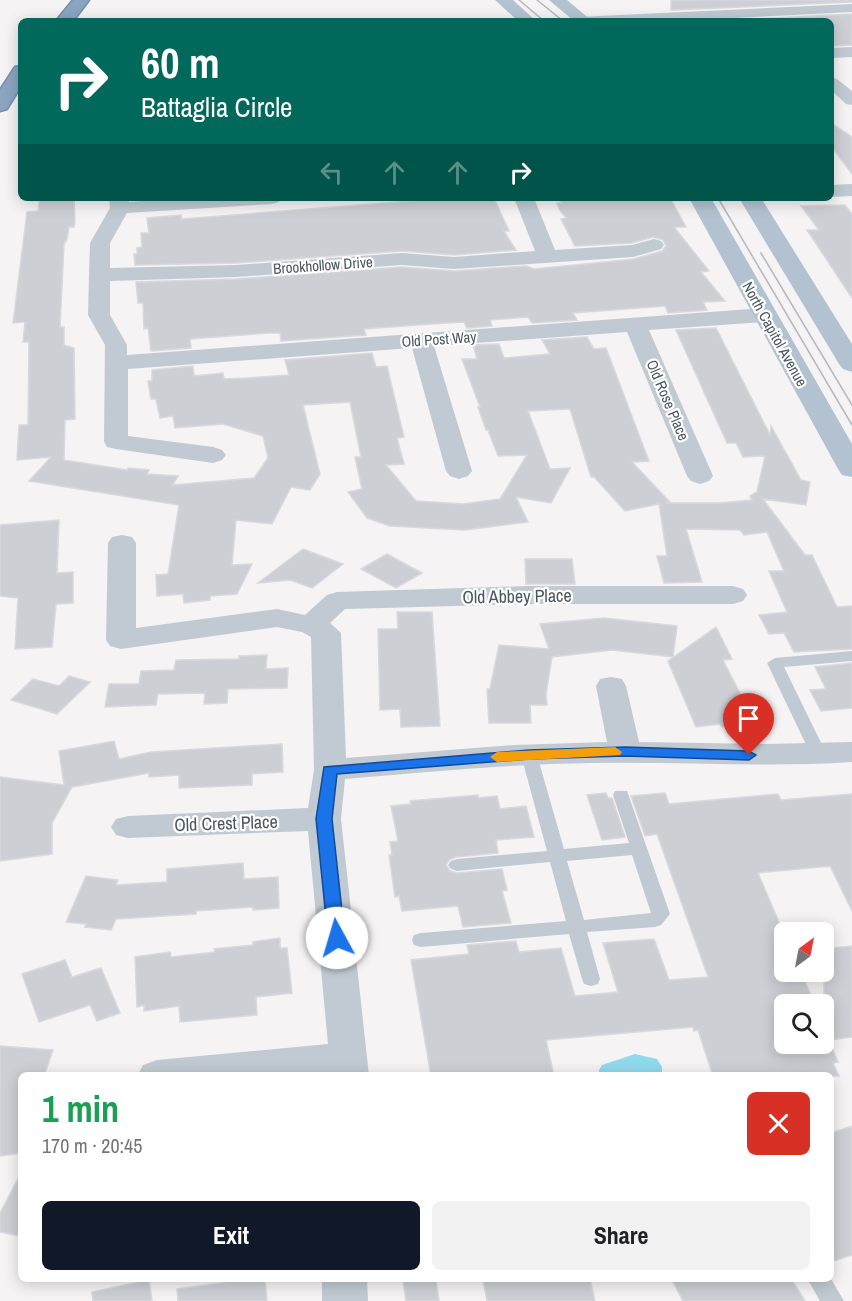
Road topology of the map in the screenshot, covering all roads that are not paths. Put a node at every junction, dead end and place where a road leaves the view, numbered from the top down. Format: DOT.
graph roads {
  1 [pos="81,0"];
  2 [pos="503,0"];
  3 [pos="557,0"];
  4 [pos="852,8"];
  5 [pos="66,18"];
  6 [pos="524,18"];
  7 [pos="579,18"];
  8 [pos="645,18"];
  9 [pos="852,52"];
  10 [pos="834,53"];
  11 [pos="18,76"];
  12 [pos="834,84"];
  13 [pos="852,99"];
  14 [pos="0,105"];
  15 [pos="852,190"];
  16 [pos="834,191"];
  17 [pos="180,201"];
  18 [pos="525,201"];
  19 [pos="702,201"];
  20 [pos="752,201"];
  21 [pos="119,203"];
  22 [pos="654,245"];
  23 [pos="547,256"];
  24 [pos="99,275"];
  25 [pos="764,315"];
  26 [pos="635,324"];
  27 [pos="421,340"];
  28 [pos="116,363"];
  29 [pos="852,364"];
  30 [pos="213,455"];
  31 [pos="852,469"];
  32 [pos="459,471"];
  33 [pos="700,476"];
  34 [pos="122,543"];
  35 [pos="733,595"];
  36 [pos="311,625"];
  37 [pos="852,656"];
  38 [pos="611,686"];
  39 [pos="625,752"];
  40 [pos="852,752"];
  41 [pos="529,754"];
  42 [pos="819,755"];
  43 [pos="330,770"];
  44 [pos="621,795"];
  45 [pos="324,819"];
  46 [pos="128,827"];
  47 [pos="640,848"];
  48 [pos="556,855"];
  49 [pos="457,865"];
  50 [pos="576,927"];
  51 [pos="421,940"];
  52 [pos="591,979"];
  53 [pos="349,1066"];
  54 [pos="234,1072"];
  55 [pos="345,1282"];
  56 [pos="820,1282"];
  57 [pos="345,1301"];
  58 [pos="833,1301"];
  1 -- 5 [label="highway"];
  2 -- 6 [label="main road"];
  3 -- 7 [label="main road"];
  4 -- 8 [label="street"];
  9 -- 10 [label="street"];
  11 -- 14 [label="highway"];
  12 -- 13 [label="street"];
  15 -- 16 [label="street"];
  17 -- 21 [label="street"];
  18 -- 23 [label="street"];
  19 -- 25 [label="main road, North Capitol Avenue"];
  20 -- 29 [label="main road"];
  21 -- 24 [label="street"];
  22 -- 23 [label="street, Brookhollow Drive"];
  23 -- 24 [label="street, Brookhollow Drive"];
  24 -- 28 [label="street"];
  25 -- 26 [label="street, Old Post Way"];
  25 -- 31 [label="main road, North Capitol Avenue"];
  26 -- 27 [label="street, Old Post Way"];
  26 -- 33 [label="street, Old Rose Place"];
  27 -- 28 [label="street, Old Post Way"];
  27 -- 32 [label="street"];
  28 -- 30 [label="street"];
  34 -- 36 [label="street"];
  35 -- 36 [label="street, Old Abbey Place"];
  36 -- 43 [label="street"];
  37 -- 42 [label="lane"];
  38 -- 39 [label="street"];
  39 -- 41 [label="street"];
  39 -- 42 [label="street"];
  40 -- 42 [label="street"];
  41 -- 43 [label="street"];
  41 -- 48 [label="lane"];
  43 -- 45 [label="street"];
  44 -- 47 [label="lane"];
  45 -- 46 [label="street, Old Crest Place"];
  45 -- 53 [label="street"];
  47 -- 48 [label="lane"];
  47 -- 50 [label="lane"];
  48 -- 49 [label="lane"];
  48 -- 50 [label="lane"];
  50 -- 51 [label="lane"];
  50 -- 52 [label="lane"];
  53 -- 54 [label="street"];
  55 -- 57 [label="street"];
  56 -- 58 [label="lane"];
}
